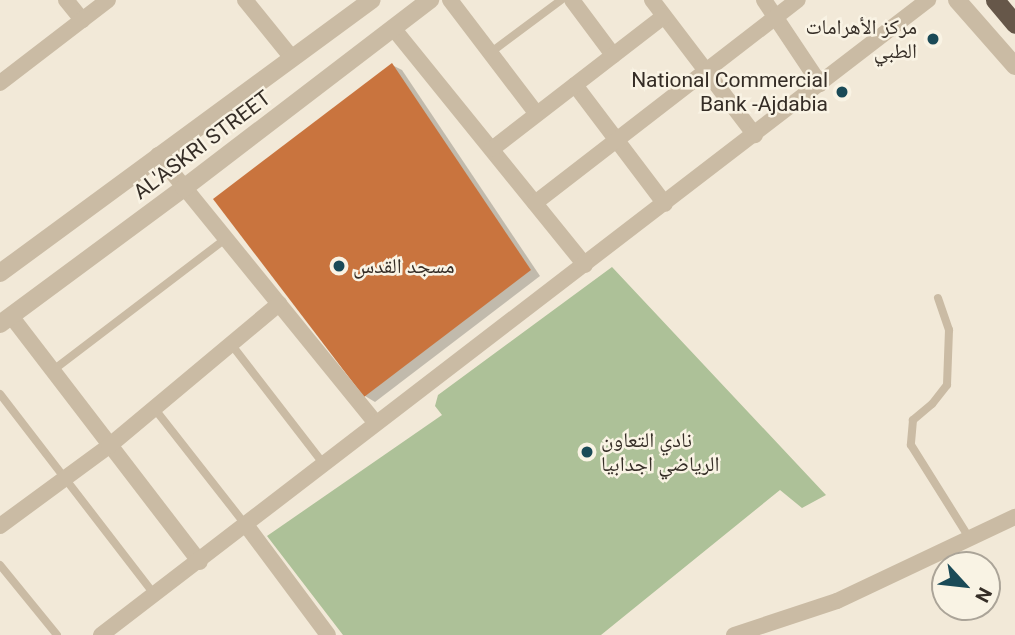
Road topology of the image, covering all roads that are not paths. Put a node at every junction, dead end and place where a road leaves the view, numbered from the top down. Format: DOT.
graph roads {
  1 [pos="66,0"];
  2 [pos="108,0"];
  3 [pos="245,0"];
  4 [pos="371,0"];
  5 [pos="450,0"];
  6 [pos="561,0"];
  7 [pos="572,0"];
  8 [pos="652,0"];
  9 [pos="764,0"];
  10 [pos="798,0"];
  11 [pos="928,0"];
  12 [pos="957,0"];
  13 [pos="995,0"];
  14 [pos="428,1"];
  15 [pos="664,16"];
  16 [pos="776,16"];
  17 [pos="82,20"];
  18 [pos="1015,24"];
  19 [pos="393,28"];
  20 [pos="490,53"];
  21 [pos="613,55"];
  22 [pos="292,58"];
  23 [pos="1015,66"];
  24 [pos="704,71"];
  25 [pos="0,83"];
  26 [pos="820,84"];
  27 [pos="575,85"];
  28 [pos="537,114"];
  29 [pos="755,135"];
  30 [pos="617,138"];
  31 [pos="492,149"];
  32 [pos="158,155"];
  33 [pos="184,188"];
  34 [pos="535,203"];
  35 [pos="665,204"];
  36 [pos="225,239"];
  37 [pos="586,265"];
  38 [pos="0,273"];
  39 [pos="938,298"];
  40 [pos="279,304"];
  41 [pos="5,320"];
  42 [pos="232,344"];
  43 [pos="52,371"];
  44 [pos="0,394"];
  45 [pos="154,408"];
  46 [pos="375,422"];
  47 [pos="109,446"];
  48 [pos="323,463"];
  49 [pos="66,478"];
  50 [pos="1015,517"];
  51 [pos="246,525"];
  52 [pos="0,526"];
  53 [pos="970,539"];
  54 [pos="200,562"];
  55 [pos="0,565"];
  56 [pos="155,596"];
  57 [pos="57,635"];
  58 [pos="101,635"];
  59 [pos="328,635"];
  60 [pos="734,635"];
  1 -- 17 [label="street"];
  2 -- 17 [label="street"];
  3 -- 22 [label="street"];
  4 -- 22 [label="street, AL'ASKRI STREET"];
  5 -- 20 [label="street"];
  6 -- 20 [label="lane"];
  7 -- 21 [label="street"];
  8 -- 15 [label="street"];
  9 -- 16 [label="street"];
  10 -- 16 [label="street"];
  11 -- 26 [label="street"];
  12 -- 23 [label="street"];
  13 -- 18 [label="highway"];
  14 -- 19 [label="street, AL'ASKRI STREET"];
  15 -- 21 [label="street"];
  15 -- 24 [label="street"];
  16 -- 24 [label="street"];
  16 -- 26 [label="street"];
  17 -- 25 [label="street"];
  19 -- 31 [label="street"];
  19 -- 33 [label="street, AL'ASKRI STREET"];
  20 -- 28 [label="street"];
  21 -- 27 [label="street"];
  22 -- 32 [label="street, AL'ASKRI STREET"];
  24 -- 29 [label="street"];
  24 -- 30 [label="street"];
  26 -- 29 [label="street"];
  27 -- 28 [label="street"];
  27 -- 30 [label="street"];
  28 -- 31 [label="street"];
  29 -- 35 [label="street"];
  30 -- 34 [label="street"];
  30 -- 35 [label="street"];
  31 -- 34 [label="street"];
  32 -- 33 [label="street"];
  32 -- 38 [label="street, AL'ASKRI STREET"];
  33 -- 36 [label="street"];
  33 -- 41 [label="street, AL'ASKRI STREET"];
  34 -- 37 [label="street"];
  35 -- 37 [label="street"];
  36 -- 40 [label="street"];
  36 -- 43 [label="lane"];
  37 -- 46 [label="street"];
  39 -- 53 [label="lane"];
  40 -- 42 [label="street"];
  40 -- 46 [label="street"];
  41 -- 43 [label="street"];
  42 -- 45 [label="street"];
  42 -- 48 [label="lane"];
  43 -- 47 [label="street"];
  44 -- 49 [label="lane"];
  45 -- 47 [label="street"];
  45 -- 51 [label="lane"];
  46 -- 48 [label="street"];
  47 -- 49 [label="street"];
  47 -- 54 [label="street"];
  48 -- 51 [label="street"];
  49 -- 52 [label="street"];
  49 -- 56 [label="lane"];
  50 -- 53 [label="street"];
  51 -- 54 [label="street"];
  51 -- 59 [label="street"];
  53 -- 60 [label="street"];
  54 -- 56 [label="street"];
  55 -- 57 [label="lane"];
  56 -- 58 [label="street"];
}
